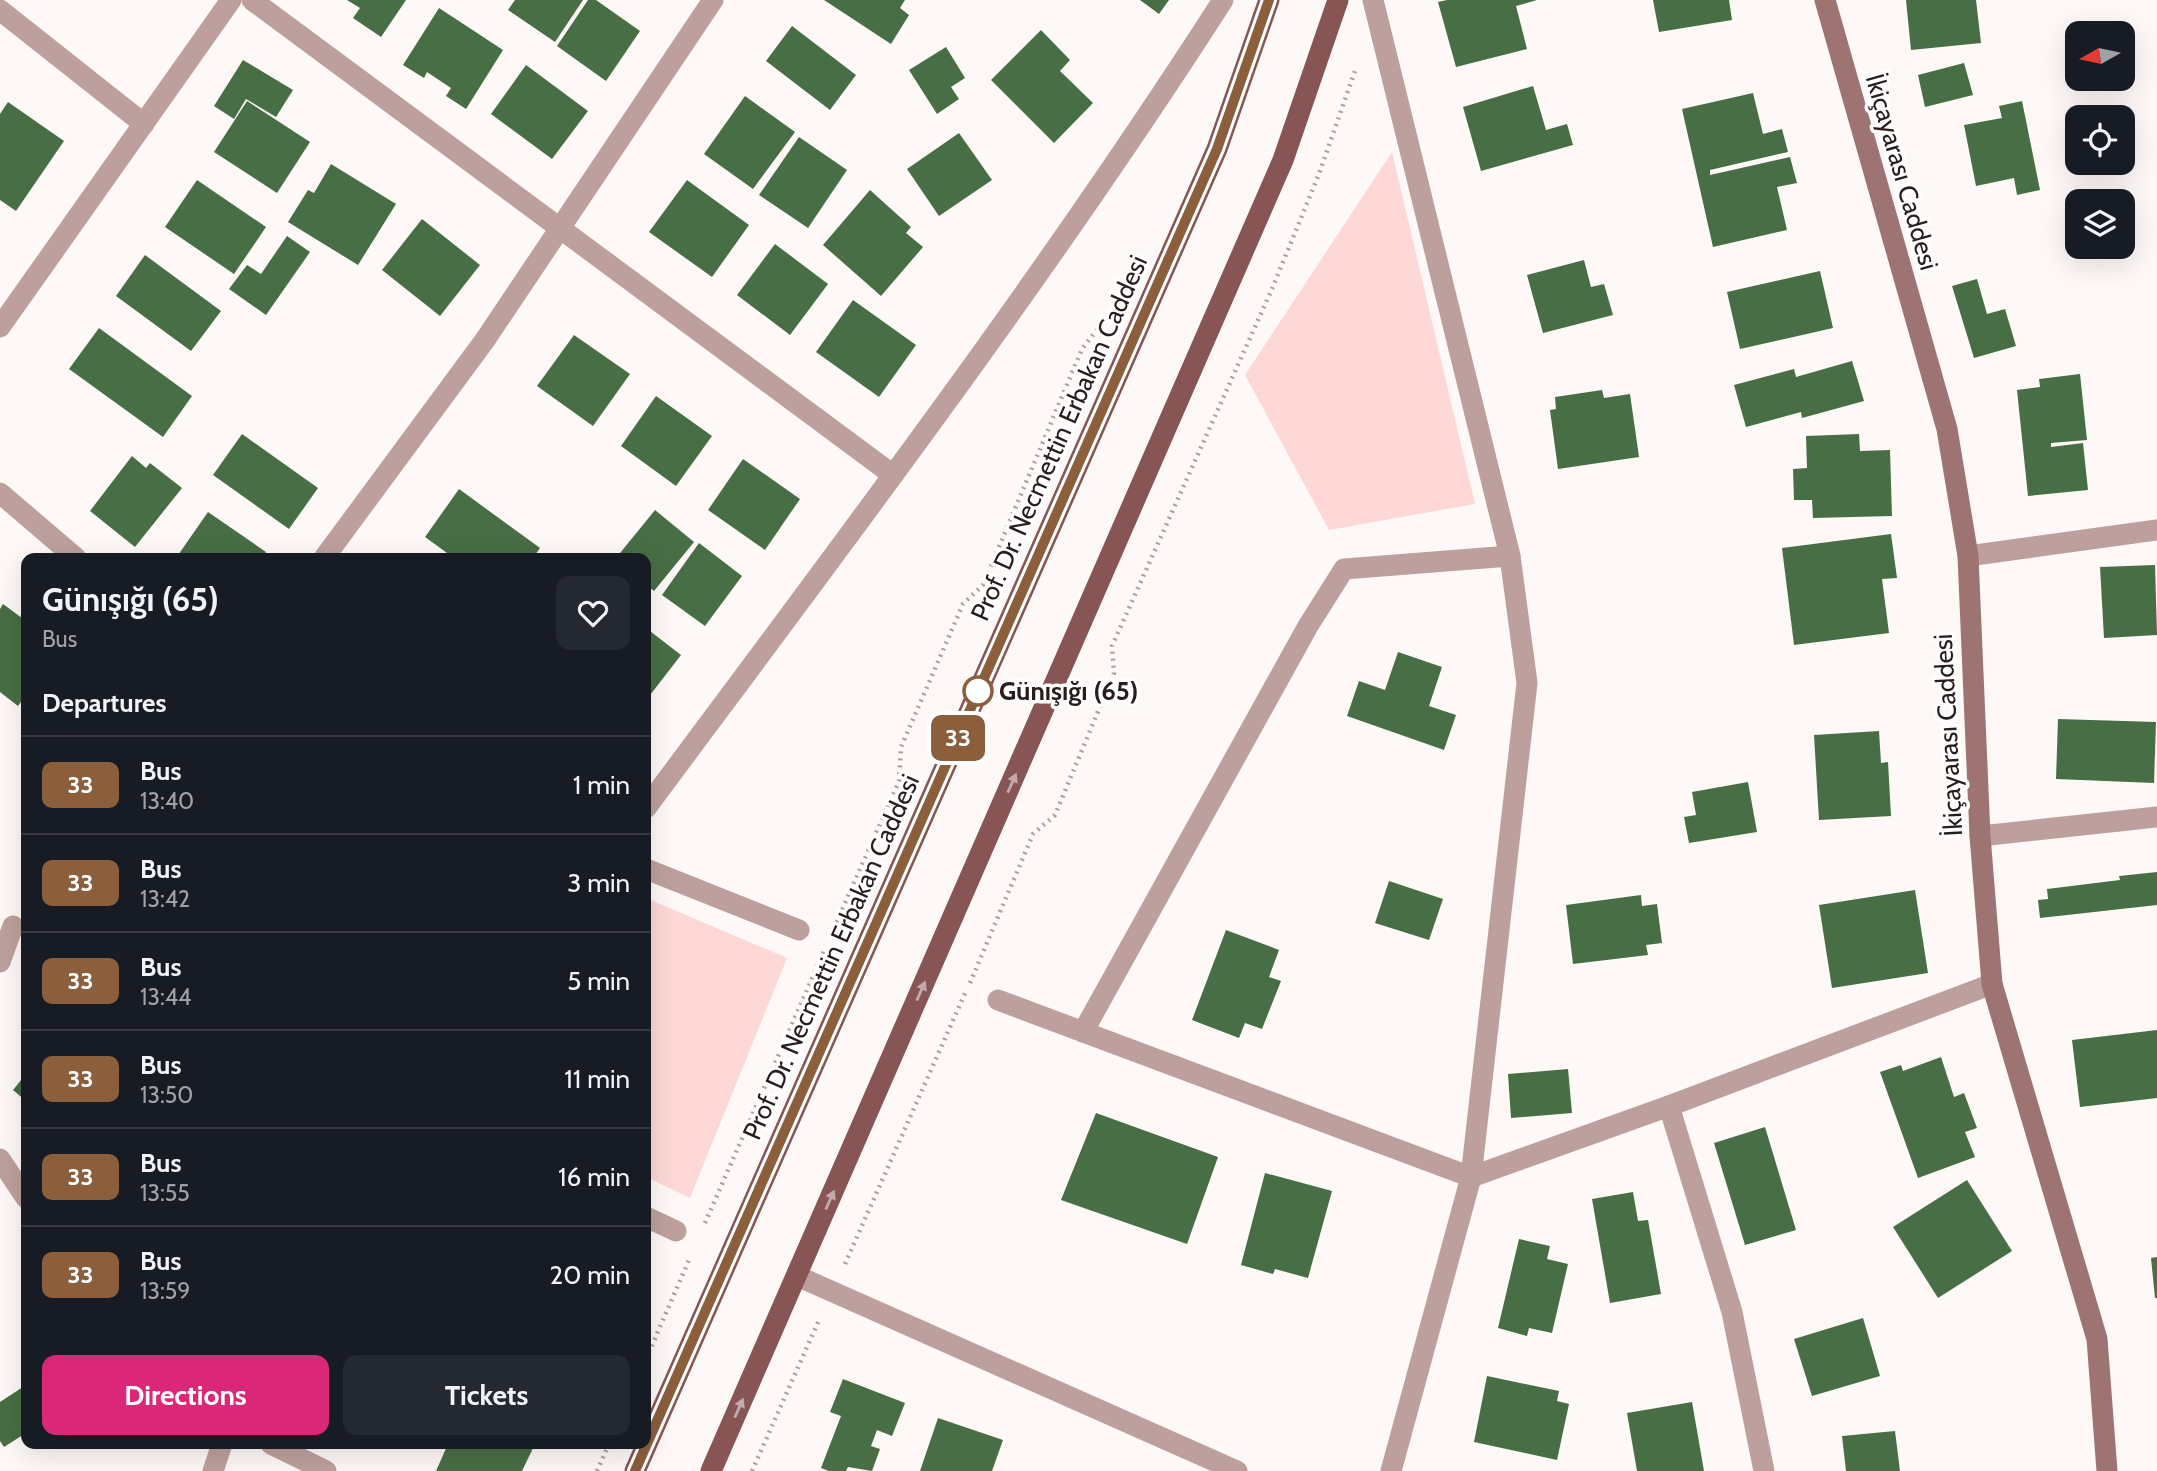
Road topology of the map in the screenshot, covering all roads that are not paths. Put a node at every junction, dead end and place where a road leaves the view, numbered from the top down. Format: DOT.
graph roads {
  1 [pos="231,0"];
  2 [pos="253,0"];
  3 [pos="713,0"];
  4 [pos="1223,0"];
  5 [pos="1269,0"];
  6 [pos="1338,0"];
  7 [pos="1373,0"];
  8 [pos="1825,0"];
  9 [pos="0,10"];
  10 [pos="144,124"];
  11 [pos="561,226"];
  12 [pos="0,327"];
  13 [pos="894,475"];
  14 [pos="0,493"];
  15 [pos="2157,530"];
  16 [pos="70,553"];
  17 [pos="328,553"];
  18 [pos="1510,556"];
  19 [pos="1968,556"];
  20 [pos="651,801"];
  21 [pos="2157,817"];
  22 [pos="1980,836"];
  23 [pos="651,871"];
  24 [pos="13,926"];
  25 [pos="799,930"];
  26 [pos="0,962"];
  27 [pos="1992,984"];
  28 [pos="998,1000"];
  29 [pos="1083,1032"];
  30 [pos="1669,1106"];
  31 [pos="0,1159"];
  32 [pos="1471,1177"];
  33 [pos="21,1190"];
  34 [pos="651,1219"];
  35 [pos="676,1231"];
  36 [pos="797,1276"];
  37 [pos="651,1435"];
  38 [pos="220,1449"];
  39 [pos="281,1449"];
  40 [pos="645,1449"];
  41 [pos="213,1471"];
  42 [pos="326,1471"];
  43 [pos="635,1471"];
  44 [pos="711,1471"];
  45 [pos="1237,1471"];
  46 [pos="1391,1471"];
  47 [pos="1764,1471"];
  48 [pos="2107,1471"];
  1 -- 10 [label="street"];
  2 -- 11 [label="street"];
  3 -- 11 [label="street"];
  4 -- 13 [label="street"];
  5 -- 37 [label="main road, Prof. Dr. Necmettin Erbakan Caddesi"];
  36 -- 6 [label="main road, one-way"];
  7 -- 18 [label="street"];
  8 -- 19 [label="street, İkiçayarası Caddesi"];
  9 -- 10 [label="street"];
  10 -- 12 [label="street"];
  11 -- 13 [label="street"];
  11 -- 17 [label="street"];
  13 -- 20 [label="street"];
  14 -- 16 [label="street"];
  15 -- 19 [label="street"];
  18 -- 29 [label="street"];
  18 -- 32 [label="street"];
  19 -- 22 [label="street, İkiçayarası Caddesi"];
  21 -- 22 [label="street"];
  22 -- 27 [label="street, İkiçayarası Caddesi"];
  23 -- 25 [label="street"];
  24 -- 26 [label="street"];
  27 -- 30 [label="street"];
  27 -- 48 [label="street, İkiçayarası Caddesi"];
  28 -- 29 [label="street"];
  29 -- 32 [label="street"];
  30 -- 32 [label="street"];
  30 -- 47 [label="street"];
  31 -- 33 [label="street"];
  32 -- 46 [label="street"];
  34 -- 35 [label="street"];
  44 -- 36 [label="main road, one-way"];
  36 -- 45 [label="street"];
  38 -- 41 [label="street"];
  39 -- 42 [label="street"];
  40 -- 43 [label="main road, Prof. Dr. Necmettin Erbakan Caddesi"];
}
